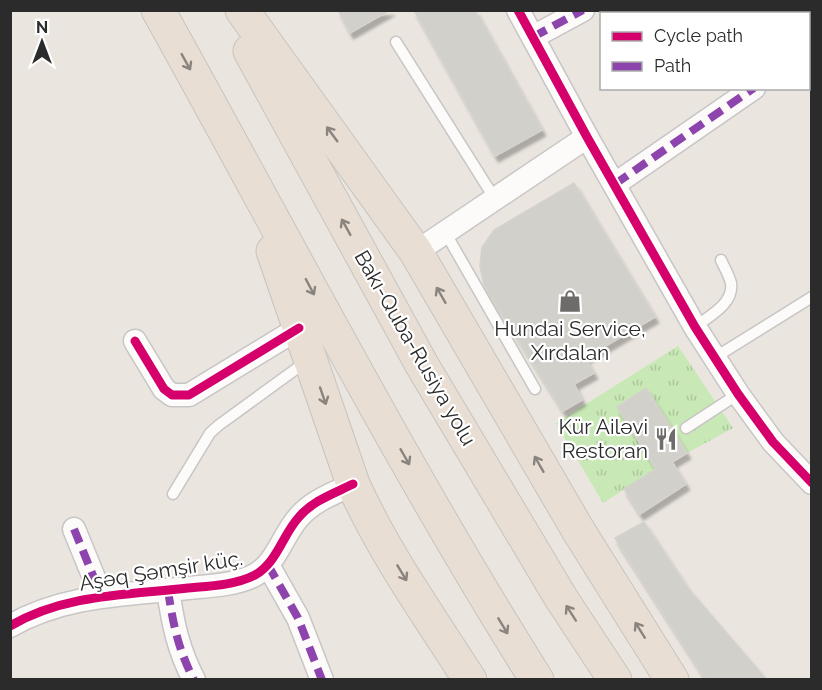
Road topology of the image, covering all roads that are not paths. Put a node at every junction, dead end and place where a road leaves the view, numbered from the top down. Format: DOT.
graph roads {
  1 [pos="158,10"];
  2 [pos="227,10"];
  3 [pos="242,10"];
  4 [pos="518,10"];
  5 [pos="583,10"];
  6 [pos="533,37"];
  7 [pos="396,42"];
  8 [pos="751,90"];
  9 [pos="587,137"];
  10 [pos="242,162"];
  11 [pos="615,184"];
  12 [pos="495,199"];
  13 [pos="445,232"];
  14 [pos="416,252"];
  15 [pos="721,260"];
  16 [pos="812,297"];
  17 [pos="695,327"];
  18 [pos="299,328"];
  19 [pos="135,341"];
  20 [pos="714,358"];
  21 [pos="310,359"];
  22 [pos="535,389"];
  23 [pos="738,394"];
  24 [pos="686,428"];
  25 [pos="812,483"];
  26 [pos="353,484"];
  27 [pos="173,494"];
  28 [pos="74,529"];
  29 [pos="268,565"];
  30 [pos="168,590"];
  31 [pos="101,595"];
  32 [pos="10,626"];
  33 [pos="194,680"];
  34 [pos="322,680"];
  35 [pos="470,680"];
  36 [pos="537,680"];
  37 [pos="615,680"];
  38 [pos="672,680"];
  1 -- 10 [label="highway, one-way"];
  37 -- 2 [label="highway, Bakı-Quba-Rusiya yolu, one-way"];
  14 -- 3 [label="highway, one-way"];
  4 -- 6 [label="street"];
  5 -- 6 [label="street"];
  6 -- 9 [label="street"];
  7 -- 12 [label="lane"];
  8 -- 11 [label="street"];
  9 -- 11 [label="street"];
  9 -- 12 [label="street"];
  10 -- 18 [label="highway"];
  10 -- 36 [label="highway, one-way"];
  11 -- 17 [label="street"];
  12 -- 13 [label="street"];
  13 -- 14 [label="street"];
  13 -- 22 [label="lane"];
  38 -- 14 [label="highway, one-way"];
  15 -- 17 [label="lane"];
  16 -- 20 [label="lane"];
  17 -- 20 [label="street"];
  18 -- 19 [label="street"];
  18 -- 21 [label="highway"];
  20 -- 23 [label="street"];
  21 -- 26 [label="highway, one-way"];
  21 -- 27 [label="lane"];
  23 -- 24 [label="lane"];
  23 -- 25 [label="street"];
  26 -- 29 [label="street, Aşəq Şəmşir küç."];
  26 -- 35 [label="highway, one-way"];
  28 -- 31 [label="street"];
  29 -- 30 [label="street, Aşəq Şəmşir küç."];
  29 -- 34 [label="street"];
  30 -- 31 [label="street, Aşəq Şəmşir küç."];
  30 -- 33 [label="street"];
  31 -- 32 [label="street, Aşəq Şəmşir küç."];
}
